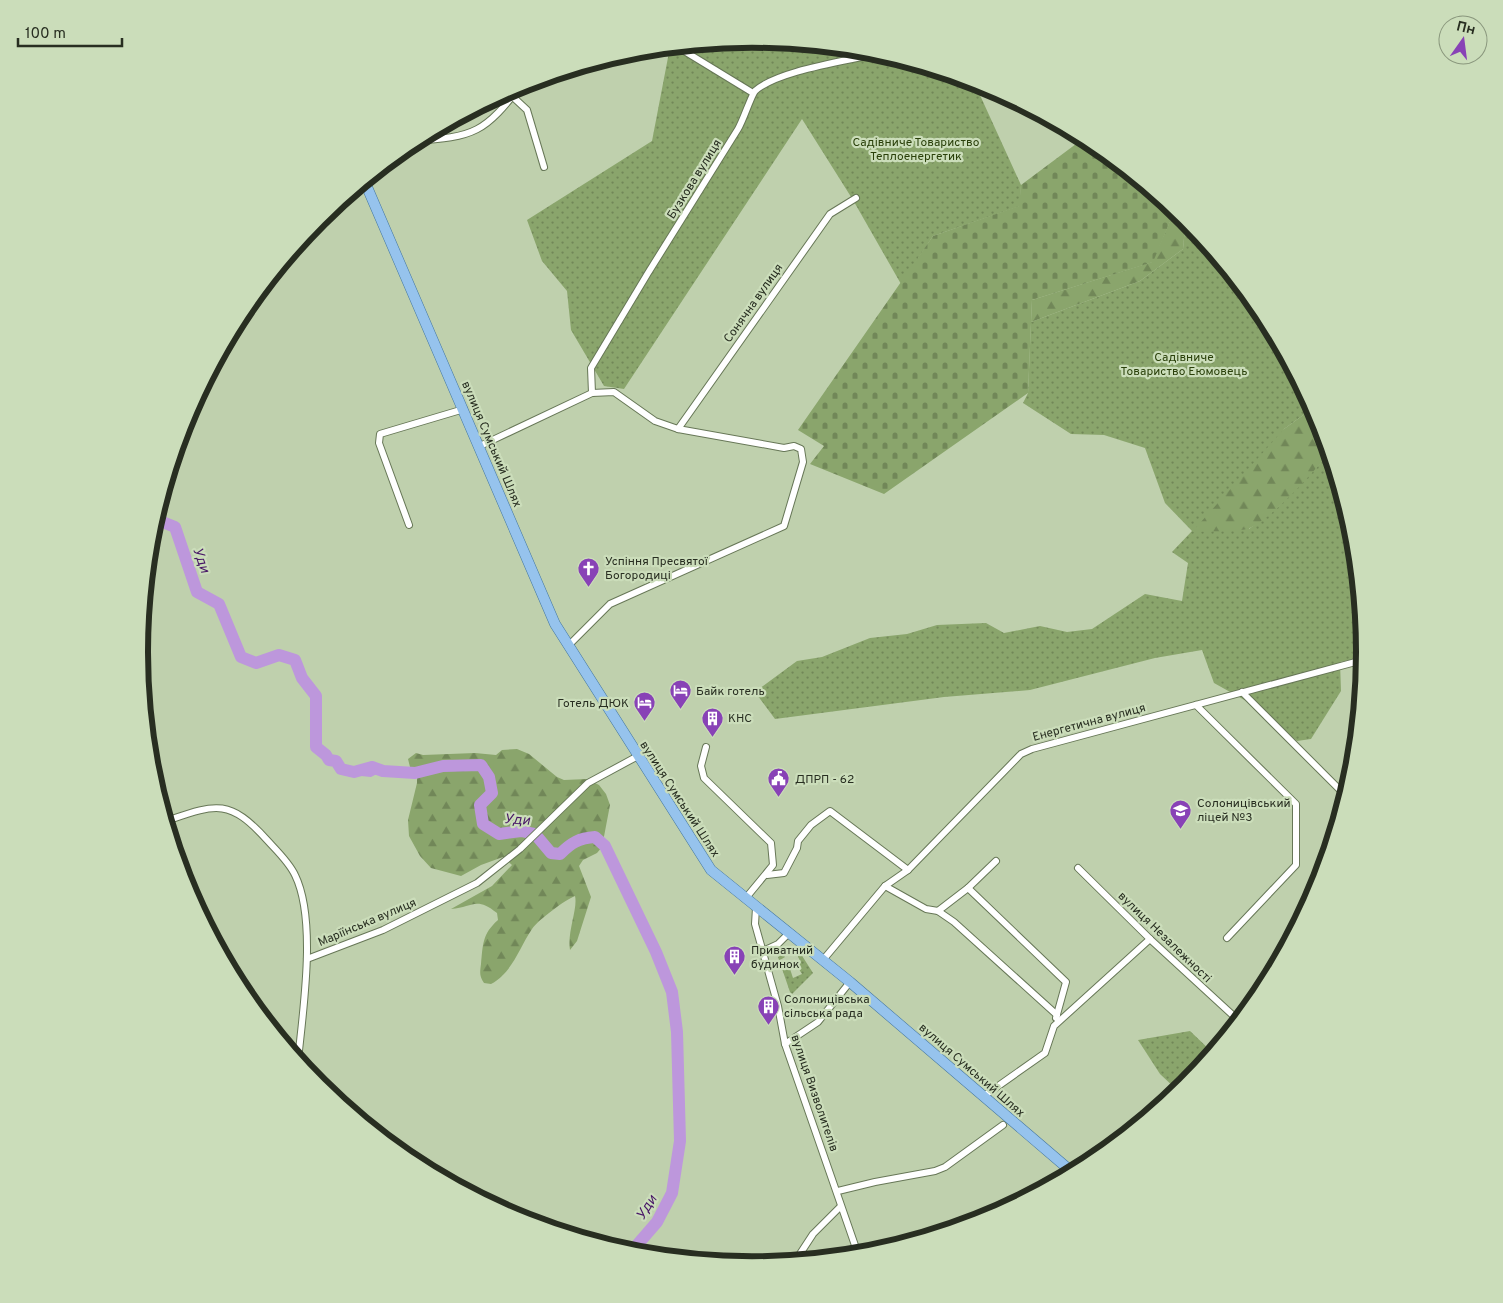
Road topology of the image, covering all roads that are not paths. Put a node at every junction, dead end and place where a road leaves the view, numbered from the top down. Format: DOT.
graph roads {
  1 [pos="685,52"];
  2 [pos="860,58"];
  3 [pos="754,93"];
  4 [pos="513,96"];
  5 [pos="430,140"];
  6 [pos="544,167"];
  7 [pos="367,186"];
  8 [pos="856,198"];
  9 [pos="592,393"];
  10 [pos="464,409"];
  11 [pos="678,429"];
  12 [pos="480,446"];
  13 [pos="408,526"];
  14 [pos="568,646"];
  15 [pos="1355,662"];
  16 [pos="1242,692"];
  17 [pos="1196,705"];
  18 [pos="706,747"];
  19 [pos="638,756"];
  20 [pos="1339,789"];
  21 [pos="172,820"];
  22 [pos="996,861"];
  23 [pos="1078,868"];
  24 [pos="908,870"];
  25 [pos="767,875"];
  26 [pos="885,886"];
  27 [pos="968,888"];
  28 [pos="745,899"];
  29 [pos="756,908"];
  30 [pos="938,911"];
  31 [pos="789,933"];
  32 [pos="1227,938"];
  33 [pos="1150,939"];
  34 [pos="763,950"];
  35 [pos="307,959"];
  36 [pos="823,960"];
  37 [pos="850,982"];
  38 [pos="1057,1015"];
  39 [pos="1233,1016"];
  40 [pos="1054,1026"];
  41 [pos="785,1044"];
  42 [pos="299,1052"];
  43 [pos="984,1096"];
  44 [pos="1003,1125"];
  45 [pos="1066,1167"];
  46 [pos="838,1191"];
  47 [pos="840,1207"];
  48 [pos="855,1246"];
  49 [pos="801,1253"];
  1 -- 3 [label="street"];
  2 -- 3 [label="street"];
  3 -- 9 [label="street, Бузкова вулиця"];
  4 -- 5 [label="street"];
  4 -- 6 [label="street"];
  7 -- 10 [label="main road, вулиця Сумський Шлях"];
  8 -- 11 [label="street, Сонячна вулиця"];
  9 -- 11 [label="street"];
  9 -- 12 [label="street"];
  10 -- 12 [label="main road, вулиця Сумський Шлях"];
  10 -- 13 [label="street"];
  11 -- 14 [label="street"];
  12 -- 14 [label="main road, вулиця Сумський Шлях"];
  14 -- 19 [label="main road, вулиця Сумський Шлях"];
  15 -- 16 [label="street, Енергетична вулиця"];
  16 -- 17 [label="street, Енергетична вулиця"];
  16 -- 20 [label="street"];
  17 -- 24 [label="street, Енергетична вулиця"];
  17 -- 32 [label="street"];
  18 -- 25 [label="street"];
  19 -- 28 [label="main road, вулиця Сумський Шлях"];
  19 -- 35 [label="street, Маріїнська вулиця"];
  21 -- 35 [label="street"];
  22 -- 27 [label="street"];
  23 -- 33 [label="street, вулиця Незалежності"];
  24 -- 25 [label="street"];
  24 -- 26 [label="street, Енергетична вулиця"];
  25 -- 28 [label="street"];
  26 -- 30 [label="street"];
  26 -- 36 [label="street, Енергетична вулиця"];
  27 -- 30 [label="street"];
  27 -- 38 [label="street"];
  28 -- 29 [label="main road, вулиця Сумський Шлях"];
  29 -- 31 [label="main road, вулиця Сумський Шлях"];
  29 -- 34 [label="street, вулиця Визволителів"];
  30 -- 38 [label="street"];
  31 -- 34 [label="street"];
  31 -- 36 [label="main road, вулиця Сумський Шлях"];
  33 -- 39 [label="street, вулиця Незалежності"];
  33 -- 40 [label="street"];
  34 -- 41 [label="street, вулиця Визволителів"];
  35 -- 42 [label="street, Маріїнська вулиця"];
  36 -- 37 [label="main road, вулиця Сумський Шлях"];
  37 -- 41 [label="street"];
  37 -- 43 [label="main road, вулиця Сумський Шлях"];
  38 -- 40 [label="street"];
  40 -- 43 [label="street"];
  41 -- 46 [label="street, вулиця Визволителів"];
  43 -- 45 [label="main road, вулиця Сумський Шлях"];
  44 -- 46 [label="street"];
  46 -- 47 [label="street, вулиця Визволителів"];
  47 -- 48 [label="street, вулиця Визволителів"];
  47 -- 49 [label="street"];
}
